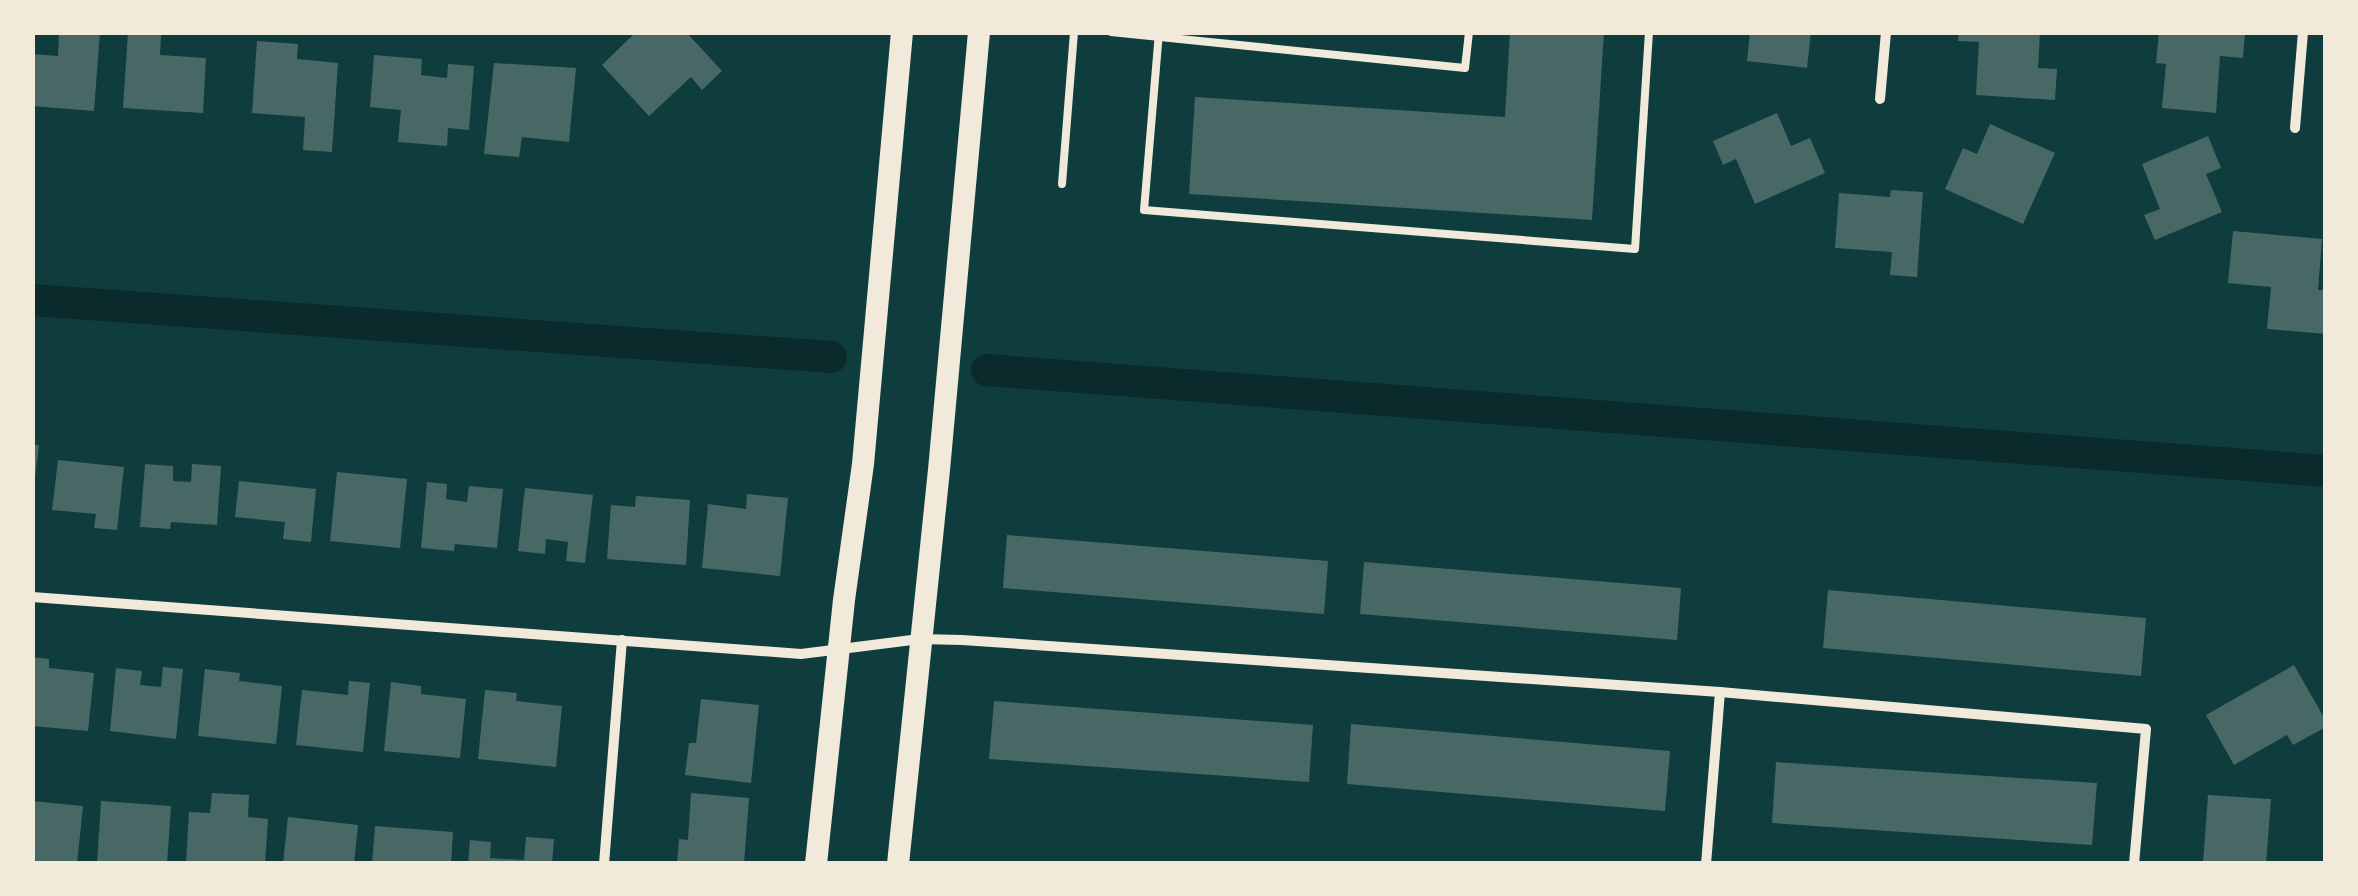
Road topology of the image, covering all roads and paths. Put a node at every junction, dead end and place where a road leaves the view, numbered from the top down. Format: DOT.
graph roads {
  1 [pos="902,32"];
  2 [pos="979,32"];
  3 [pos="1074,32"];
  4 [pos="1111,32"];
  5 [pos="1469,32"];
  6 [pos="1649,32"];
  7 [pos="1886,32"];
  8 [pos="2304,32"];
  9 [pos="1159,36"];
  10 [pos="1880,99"];
  11 [pos="2295,128"];
  12 [pos="1062,184"];
  13 [pos="32,597"];
  14 [pos="920,639"];
  15 [pos="622,640"];
  16 [pos="840,649"];
  17 [pos="1720,692"];
  18 [pos="604,864"];
  19 [pos="816,864"];
  20 [pos="898,864"];
  21 [pos="1706,864"];
  22 [pos="2134,864"];
  1 -- 16 [label="main road"];
  2 -- 14 [label="main road"];
  3 -- 12 [label="lane"];
  4 -- 9 [label="lane"];
  5 -- 9 [label="lane"];
  6 -- 9 [label="lane"];
  7 -- 10 [label="street"];
  8 -- 11 [label="street"];
  13 -- 15 [label="street"];
  14 -- 16 [label="street"];
  14 -- 17 [label="street"];
  14 -- 20 [label="main road"];
  15 -- 16 [label="street"];
  15 -- 18 [label="street"];
  16 -- 19 [label="main road"];
  17 -- 21 [label="street"];
  17 -- 22 [label="street"];
}
